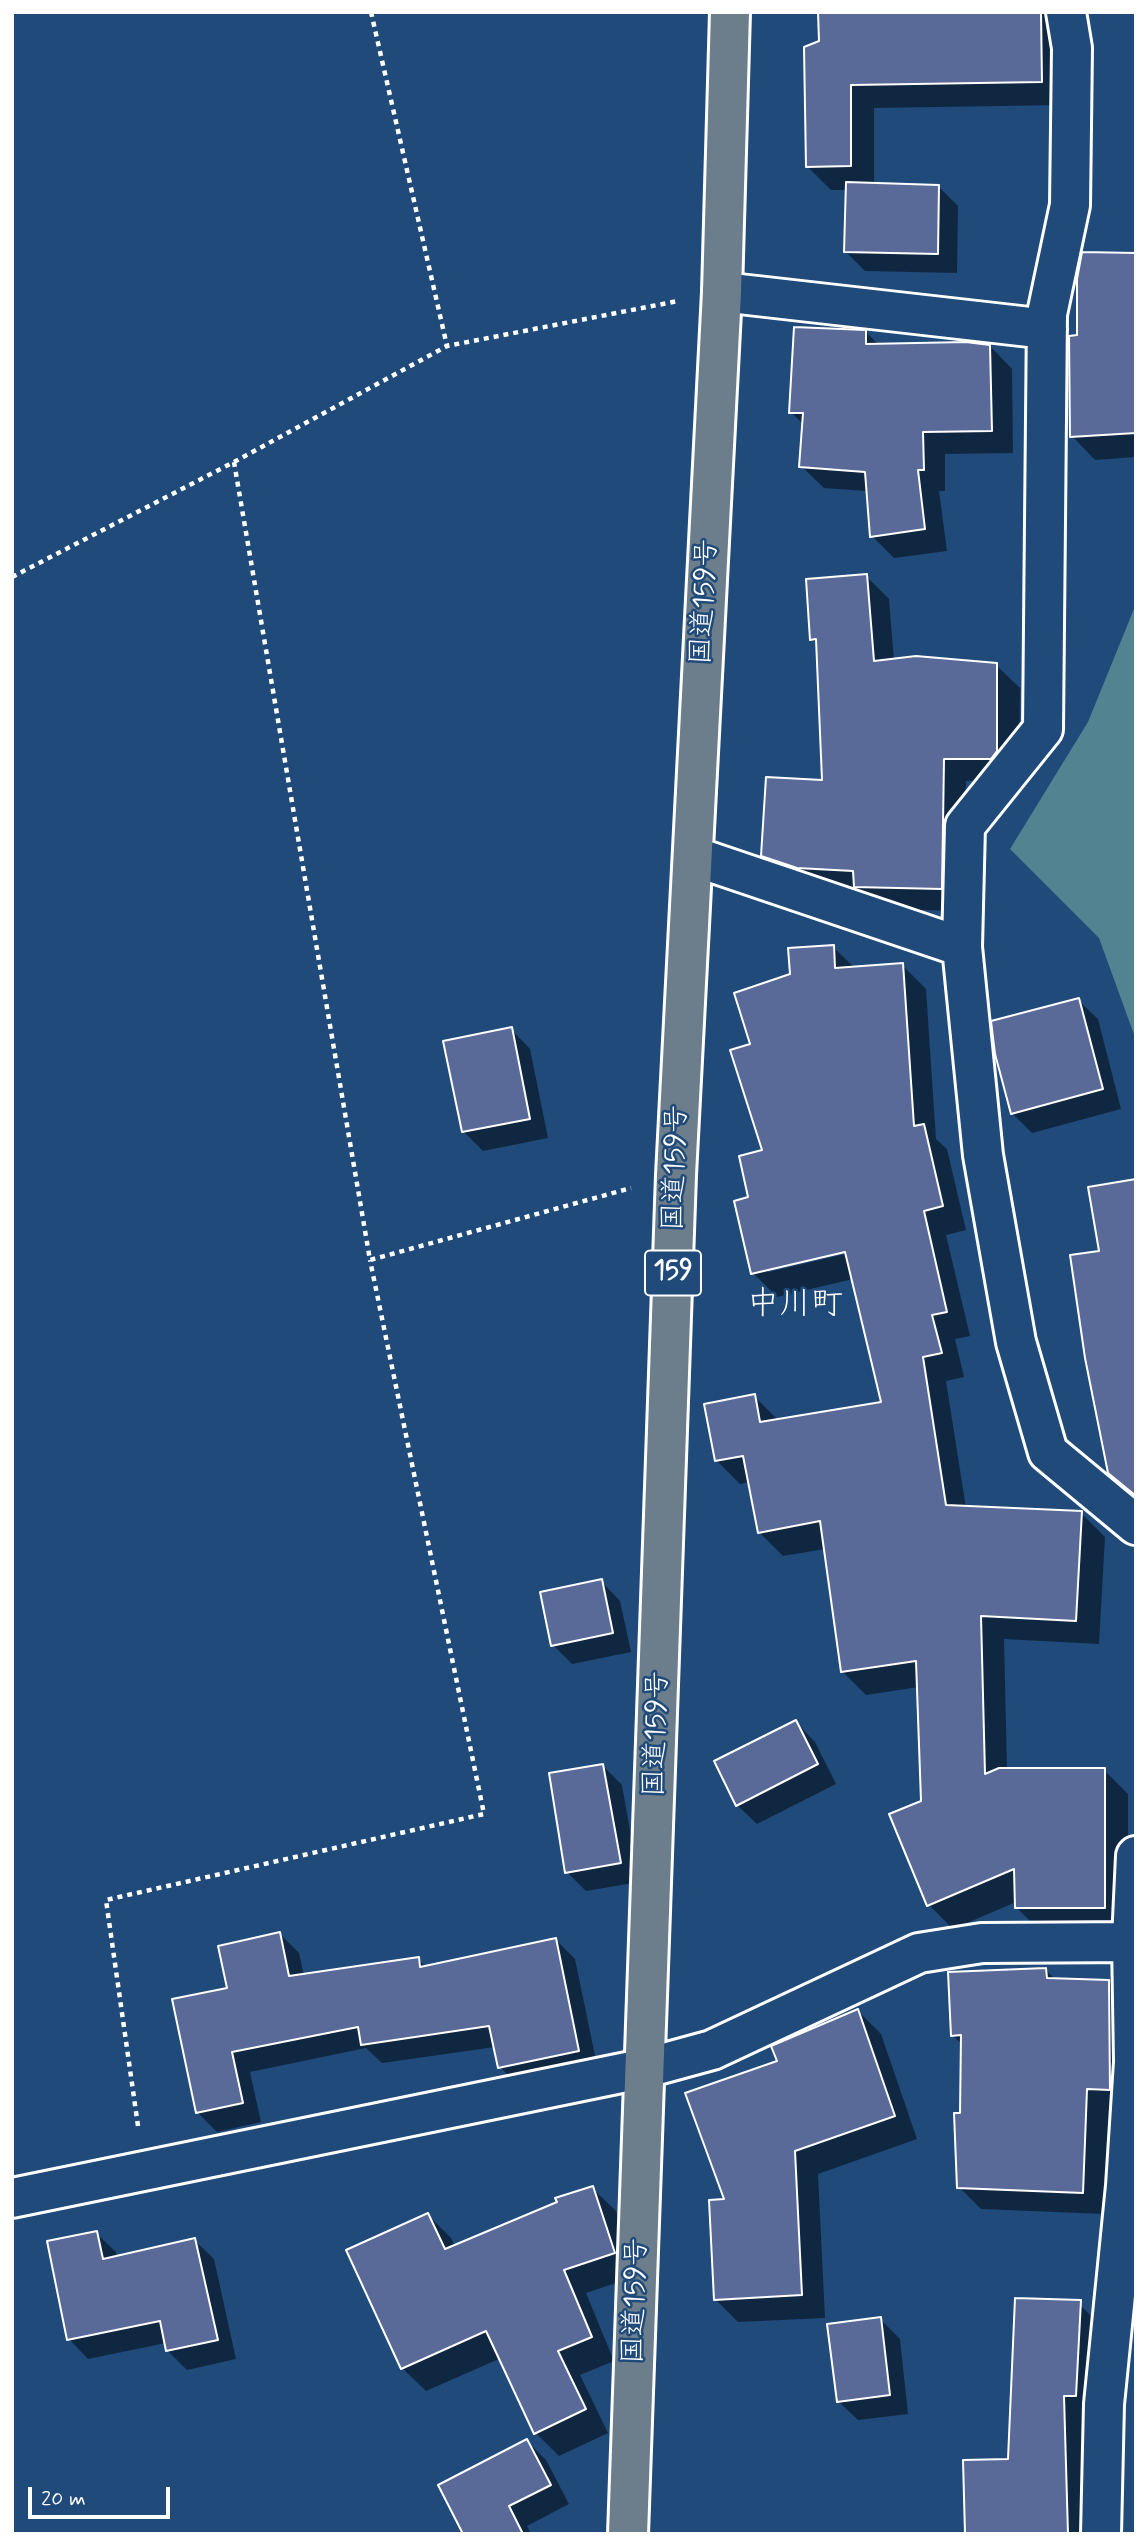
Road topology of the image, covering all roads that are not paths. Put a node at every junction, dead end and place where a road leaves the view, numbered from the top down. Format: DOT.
graph roads {
  1 [pos="730,12"];
  2 [pos="1066,12"];
  3 [pos="722,292"];
  4 [pos="1047,329"];
  5 [pos="693,856"];
  6 [pos="962,947"];
  7 [pos="1136,1525"];
  8 [pos="1136,1856"];
  9 [pos="1134,1941"];
  10 [pos="646,2068"];
  11 [pos="12,2198"];
  12 [pos="628,2534"];
  13 [pos="1101,2534"];
  1 -- 3 [label="highway, 国道159号 / 159"];
  2 -- 4 [label="street"];
  3 -- 4 [label="street"];
  3 -- 5 [label="highway, 国道159号 / 159"];
  4 -- 6 [label="street"];
  5 -- 6 [label="street"];
  5 -- 10 [label="highway, 国道159号 / 159"];
  6 -- 7 [label="street"];
  8 -- 9 [label="street"];
  9 -- 10 [label="street"];
  9 -- 13 [label="street"];
  10 -- 11 [label="street"];
  10 -- 12 [label="highway, 国道159号 / 159"];
}
